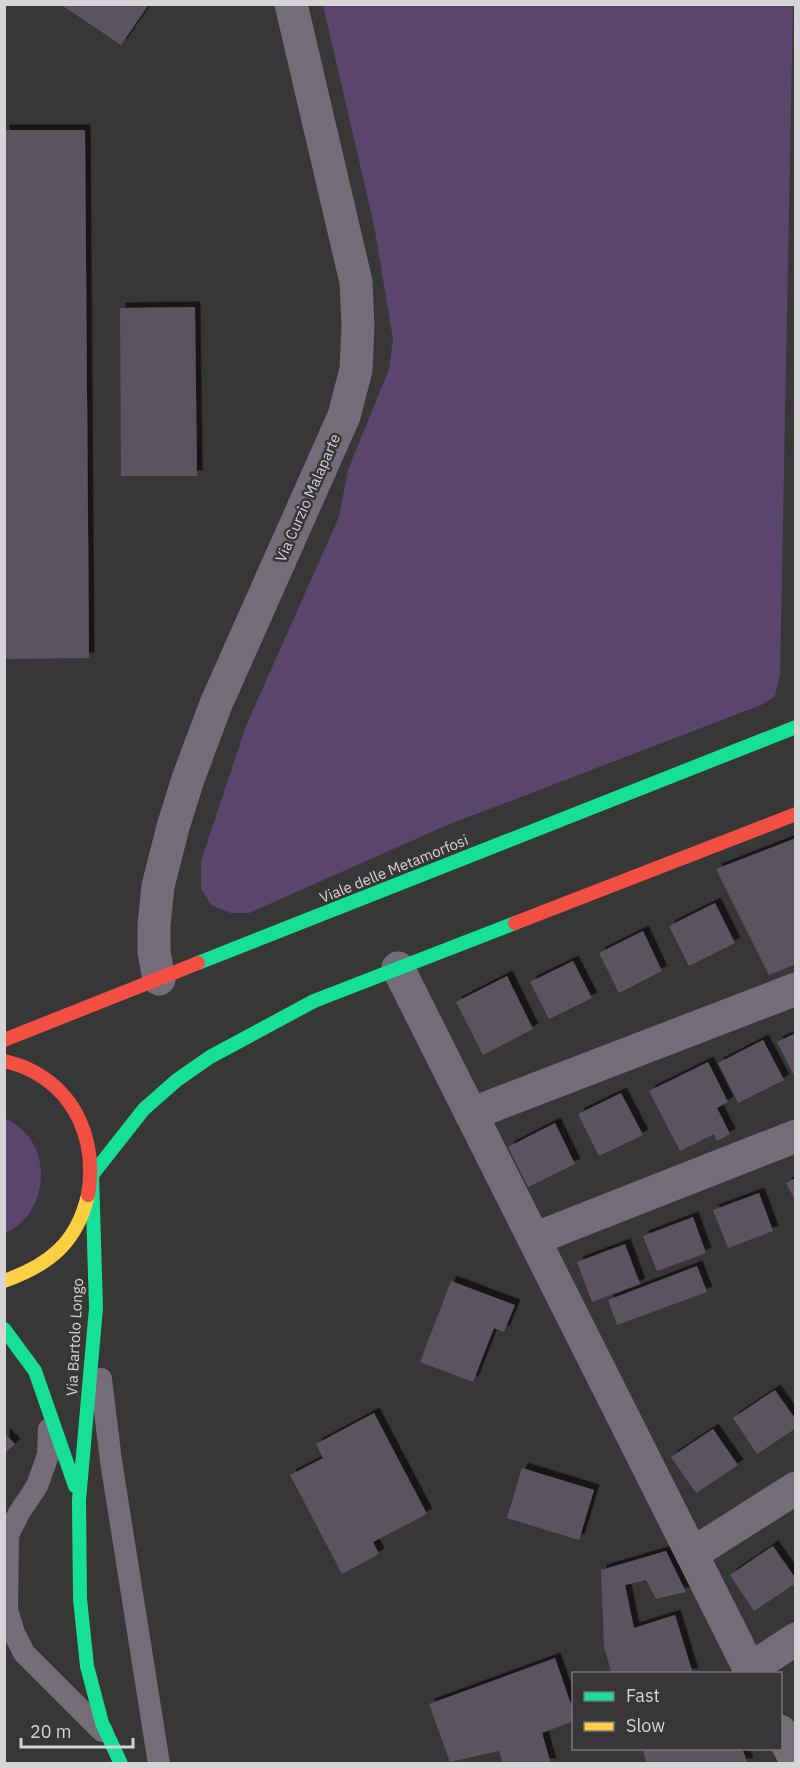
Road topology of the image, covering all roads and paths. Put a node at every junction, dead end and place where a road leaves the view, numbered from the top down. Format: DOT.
graph roads {
  1 [pos="291,4"];
  2 [pos="795,728"];
  3 [pos="795,814"];
  4 [pos="398,968"];
  5 [pos="159,979"];
  6 [pos="795,989"];
  7 [pos="4,1040"];
  8 [pos="4,1061"];
  9 [pos="471,1114"];
  10 [pos="795,1136"];
  11 [pos="92,1175"];
  12 [pos="534,1239"];
  13 [pos="4,1281"];
  14 [pos="96,1308"];
  15 [pos="4,1329"];
  16 [pos="50,1412"];
  17 [pos="795,1488"];
  18 [pos="79,1500"];
  19 [pos="692,1554"];
  20 [pos="795,1639"];
  21 [pos="751,1671"];
  22 [pos="110,1740"];
  23 [pos="121,1764"];
  24 [pos="159,1764"];
  1 -- 5 [label="street, Via Curzio Malaparte"];
  2 -- 5 [label="street, Viale delle Metamorfosi"];
  3 -- 4 [label="street"];
  4 -- 9 [label="street"];
  4 -- 11 [label="street"];
  5 -- 7 [label="street, Viale delle Metamorfosi"];
  6 -- 9 [label="street"];
  8 -- 11 [label="street"];
  9 -- 12 [label="street"];
  10 -- 12 [label="street"];
  11 -- 13 [label="street"];
  11 -- 14 [label="street, Via Bartolo Longo"];
  12 -- 19 [label="street"];
  14 -- 18 [label="street, Via Bartolo Longo"];
  14 -- 24 [label="lane"];
  15 -- 16 [label="street, Via Bartolo Longo"];
  16 -- 18 [label="street, Via Bartolo Longo"];
  16 -- 22 [label="lane"];
  17 -- 19 [label="street"];
  18 -- 22 [label="street, Via Bartolo Longo"];
  19 -- 21 [label="street"];
  20 -- 21 [label="street"];
  22 -- 23 [label="street, Via Bartolo Longo"];
}
